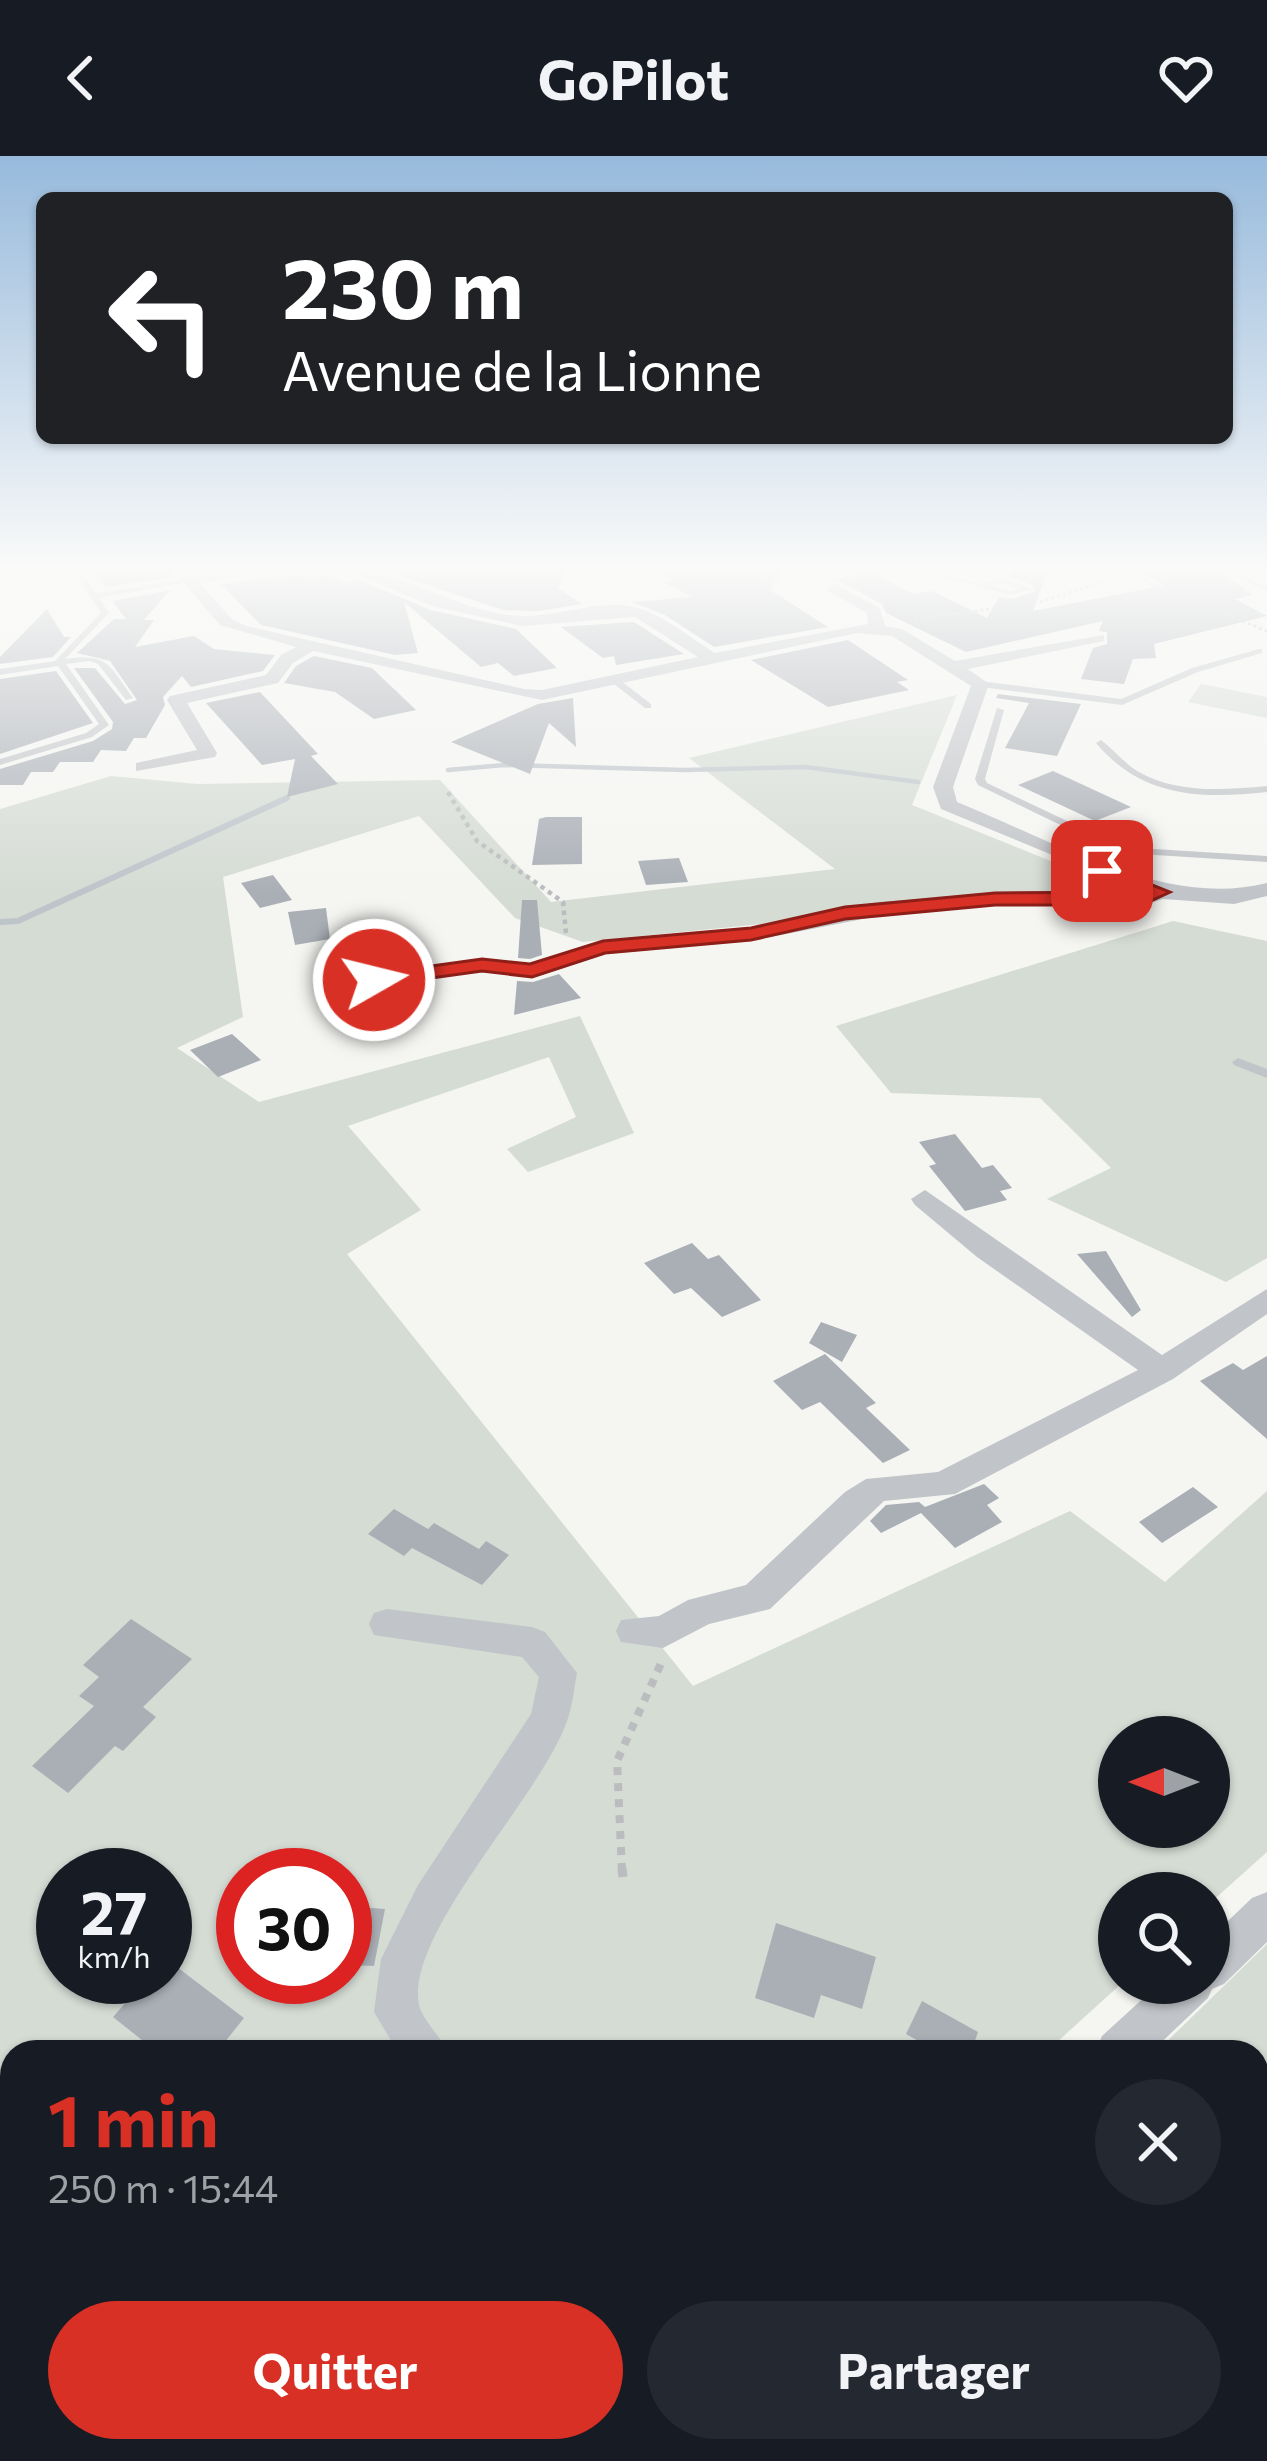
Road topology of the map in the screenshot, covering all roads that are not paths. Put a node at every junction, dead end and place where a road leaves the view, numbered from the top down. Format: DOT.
graph roads {
  1 [pos="71,679"];
  2 [pos="113,679"];
  3 [pos="272,679"];
  4 [pos="456,679"];
  5 [pos="613,679"];
  6 [pos="973,679"];
  7 [pos="1175,679"];
  8 [pos="980,684"];
  9 [pos="129,698"];
  10 [pos="648,706"];
  11 [pos="1000,710"];
  12 [pos="1101,743"];
  13 [pos="0,762"];
  14 [pos="143,767"];
  15 [pos="1267,789"];
  16 [pos="1120,850"];
  17 [pos="1267,859"];
  18 [pos="1102,871"];
  19 [pos="1267,889"];
  20 [pos="1160,892"];
  21 [pos="374,980"];
  22 [pos="1238,1062"];
  23 [pos="1267,1074"];
  24 [pos="926,1199"];
  25 [pos="1267,1299"];
  26 [pos="1162,1371"];
  27 [pos="387,1624"];
  28 [pos="649,1632"];
  29 [pos="1267,1913"];
  30 [pos="1230,1949"];
  31 [pos="1170,2004"];
  32 [pos="413,2040"];
  33 [pos="1131,2040"];
  1 -- 13 [label="lane"];
  2 -- 9 [label="lane"];
  3 -- 14 [label="street"];
  4 -- 5 [label="street"];
  5 -- 10 [label="lane"];
  6 -- 8 [label="street"];
  7 -- 8 [label="lane"];
  8 -- 18 [label="street"];
  11 -- 16 [label="lane"];
  12 -- 15 [label="lane"];
  16 -- 17 [label="lane"];
  16 -- 18 [label="lane"];
  18 -- 20 [label="street"];
  19 -- 20 [label="street"];
  20 -- 21 [label="street"];
  22 -- 23 [label="lane"];
  24 -- 26 [label="street"];
  25 -- 26 [label="street"];
  26 -- 28 [label="street"];
  27 -- 32 [label="street"];
  29 -- 30 [label="street"];
  31 -- 33 [label="street"];
}
